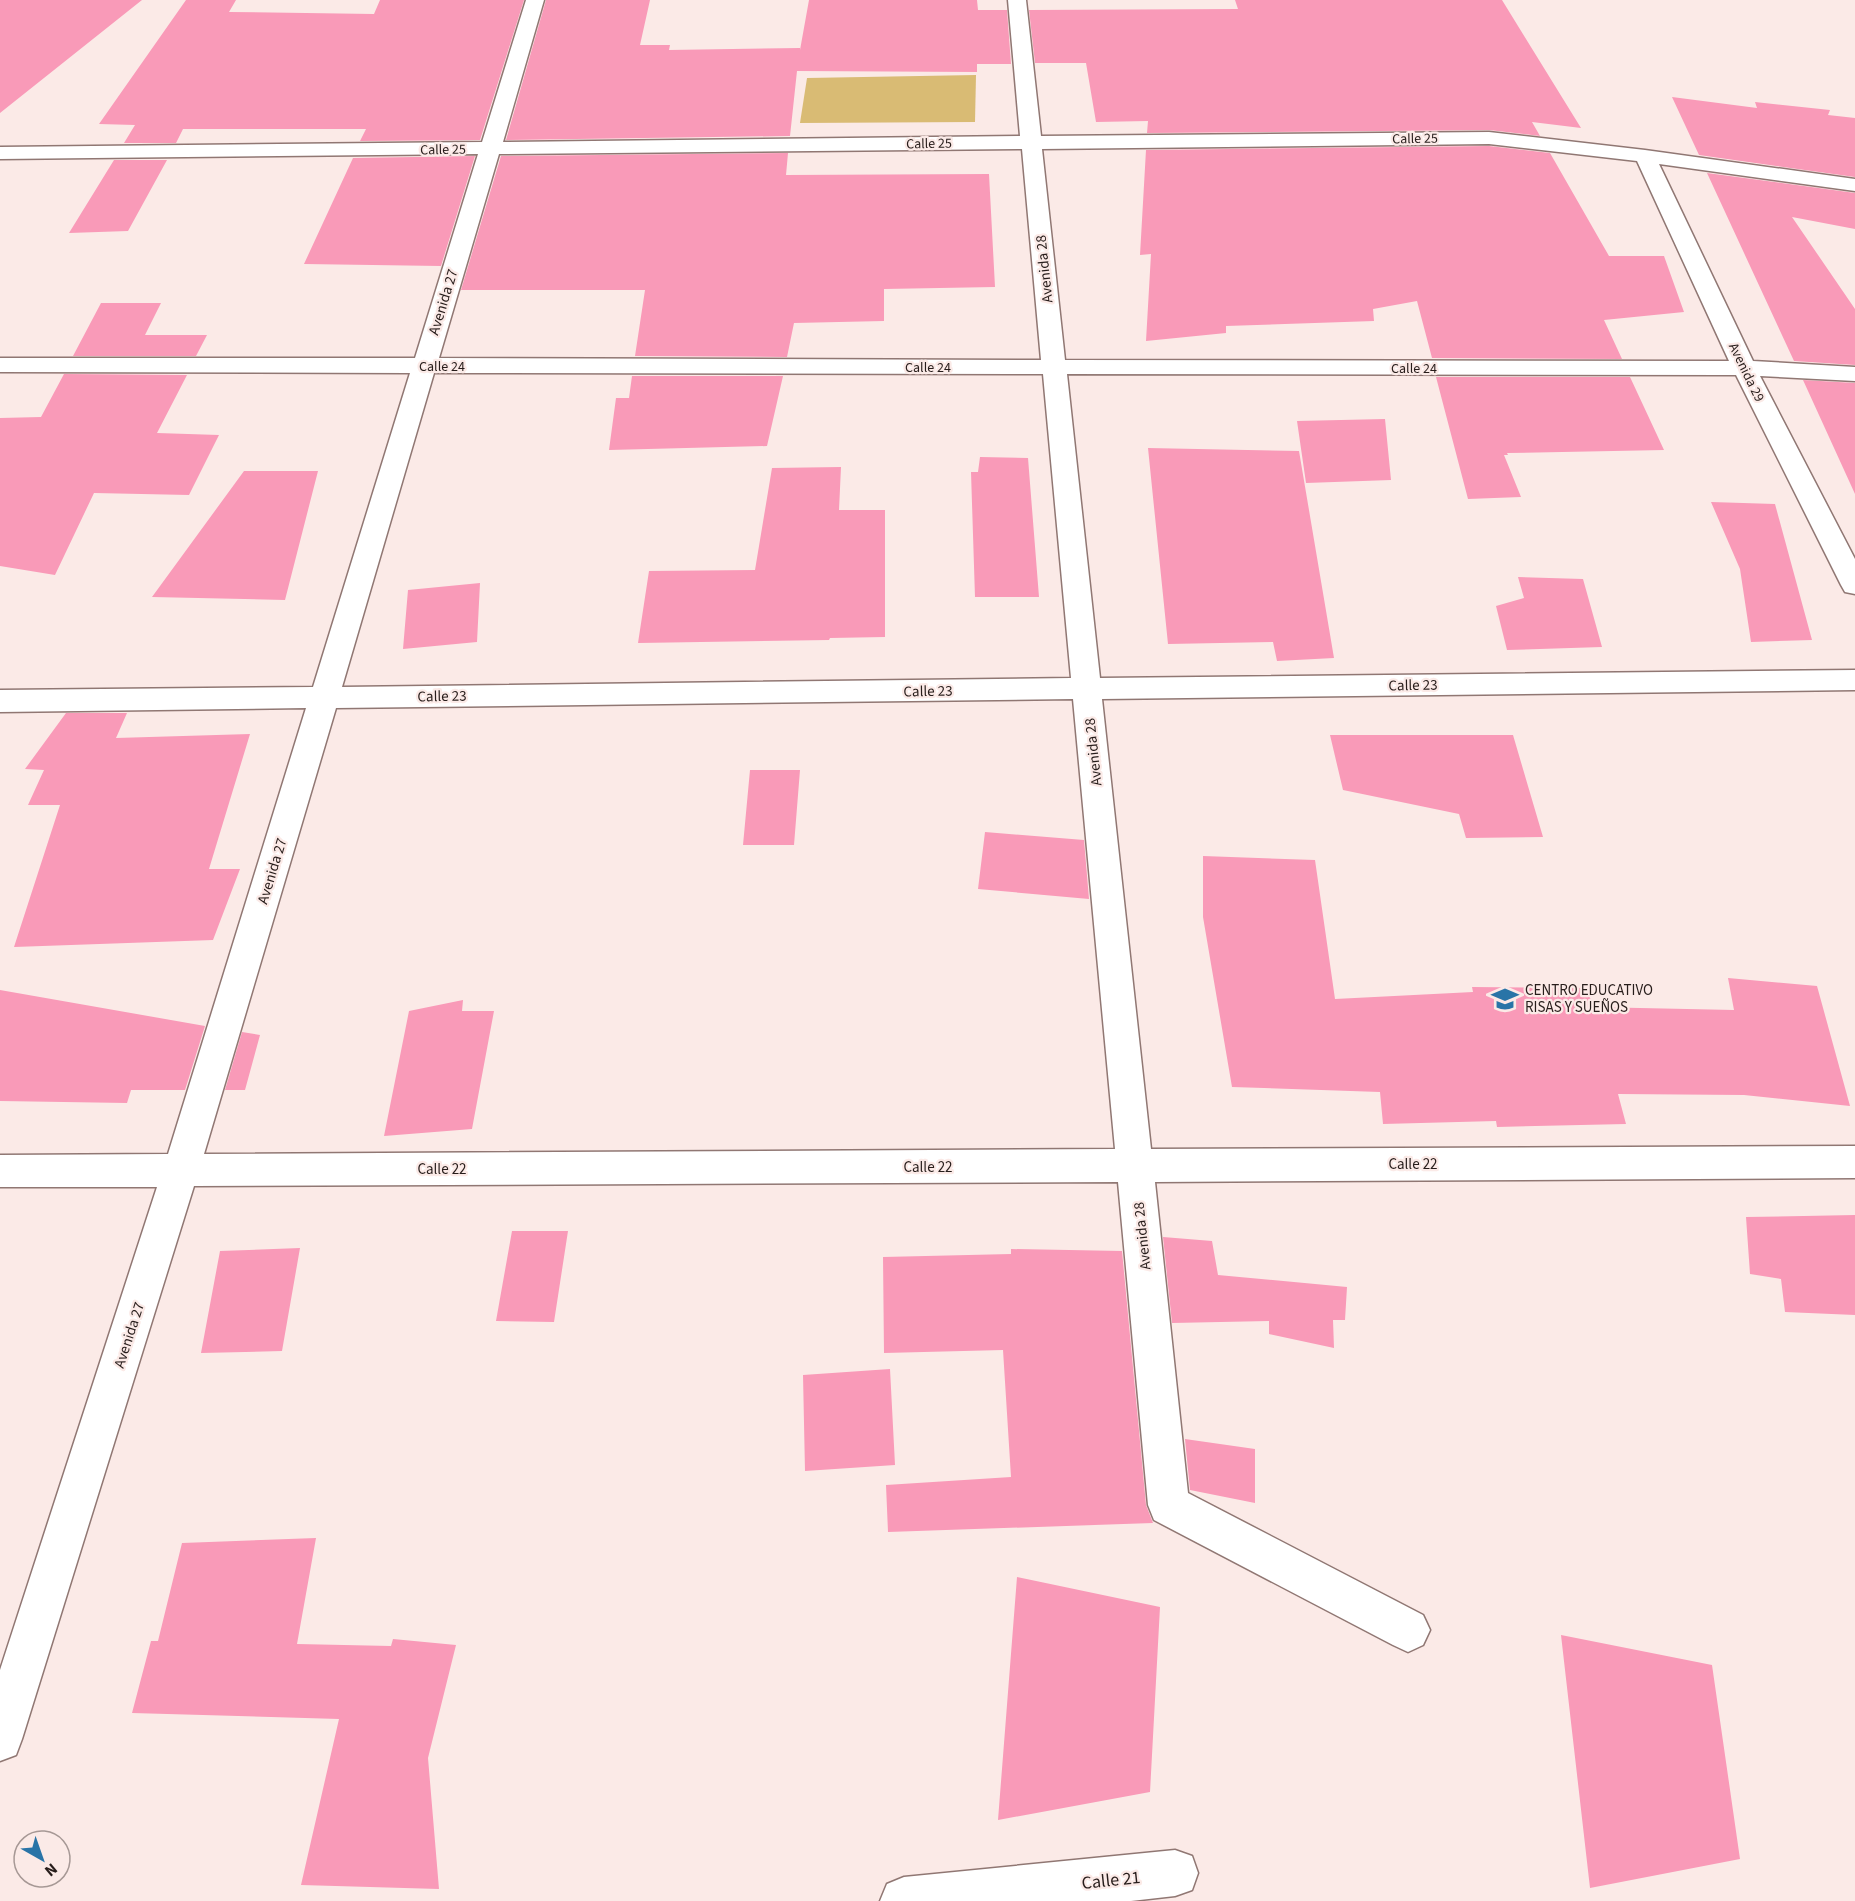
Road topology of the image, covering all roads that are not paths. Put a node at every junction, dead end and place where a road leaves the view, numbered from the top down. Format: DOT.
graph roads {
  1 [pos="535,0"];
  2 [pos="1017,0"];
  3 [pos="1031,142"];
  4 [pos="490,148"];
  5 [pos="0,153"];
  6 [pos="1645,156"];
  7 [pos="1855,185"];
  8 [pos="0,365"];
  9 [pos="424,366"];
  10 [pos="1054,367"];
  11 [pos="1744,368"];
  12 [pos="1855,374"];
  13 [pos="1855,585"];
  14 [pos="1855,680"];
  15 [pos="1087,689"];
  16 [pos="324,698"];
  17 [pos="0,701"];
  18 [pos="1855,1162"];
  19 [pos="1135,1166"];
  20 [pos="181,1170"];
  21 [pos="0,1171"];
  22 [pos="1408,1630"];
  23 [pos="0,1738"];
  24 [pos="1175,1873"];
  25 [pos="904,1901"];
  1 -- 4 [label="street, Avenida 27"];
  2 -- 3 [label="street, Avenida 28"];
  3 -- 4 [label="street, Calle 25"];
  3 -- 6 [label="street, Calle 25"];
  3 -- 10 [label="street, Avenida 28"];
  4 -- 5 [label="street, Calle 25"];
  4 -- 9 [label="street, Avenida 27"];
  6 -- 7 [label="street, Calle 25"];
  6 -- 11 [label="street, Avenida 29"];
  8 -- 9 [label="street, Calle 24"];
  9 -- 10 [label="street, Calle 24"];
  9 -- 16 [label="street, Avenida 27"];
  10 -- 11 [label="street, Calle 24"];
  10 -- 15 [label="street, Avenida 28"];
  11 -- 12 [label="street, Calle 24"];
  11 -- 13 [label="street, Avenida 29"];
  14 -- 15 [label="street, Calle 23"];
  15 -- 16 [label="street, Calle 23"];
  15 -- 19 [label="street, Avenida 28"];
  16 -- 17 [label="street, Calle 23"];
  16 -- 20 [label="street, Avenida 27"];
  18 -- 19 [label="street, Calle 22"];
  19 -- 20 [label="street, Calle 22"];
  19 -- 22 [label="street, Avenida 28"];
  20 -- 21 [label="street, Calle 22"];
  20 -- 23 [label="street, Avenida 27"];
  24 -- 25 [label="street, Calle 21"];
}
